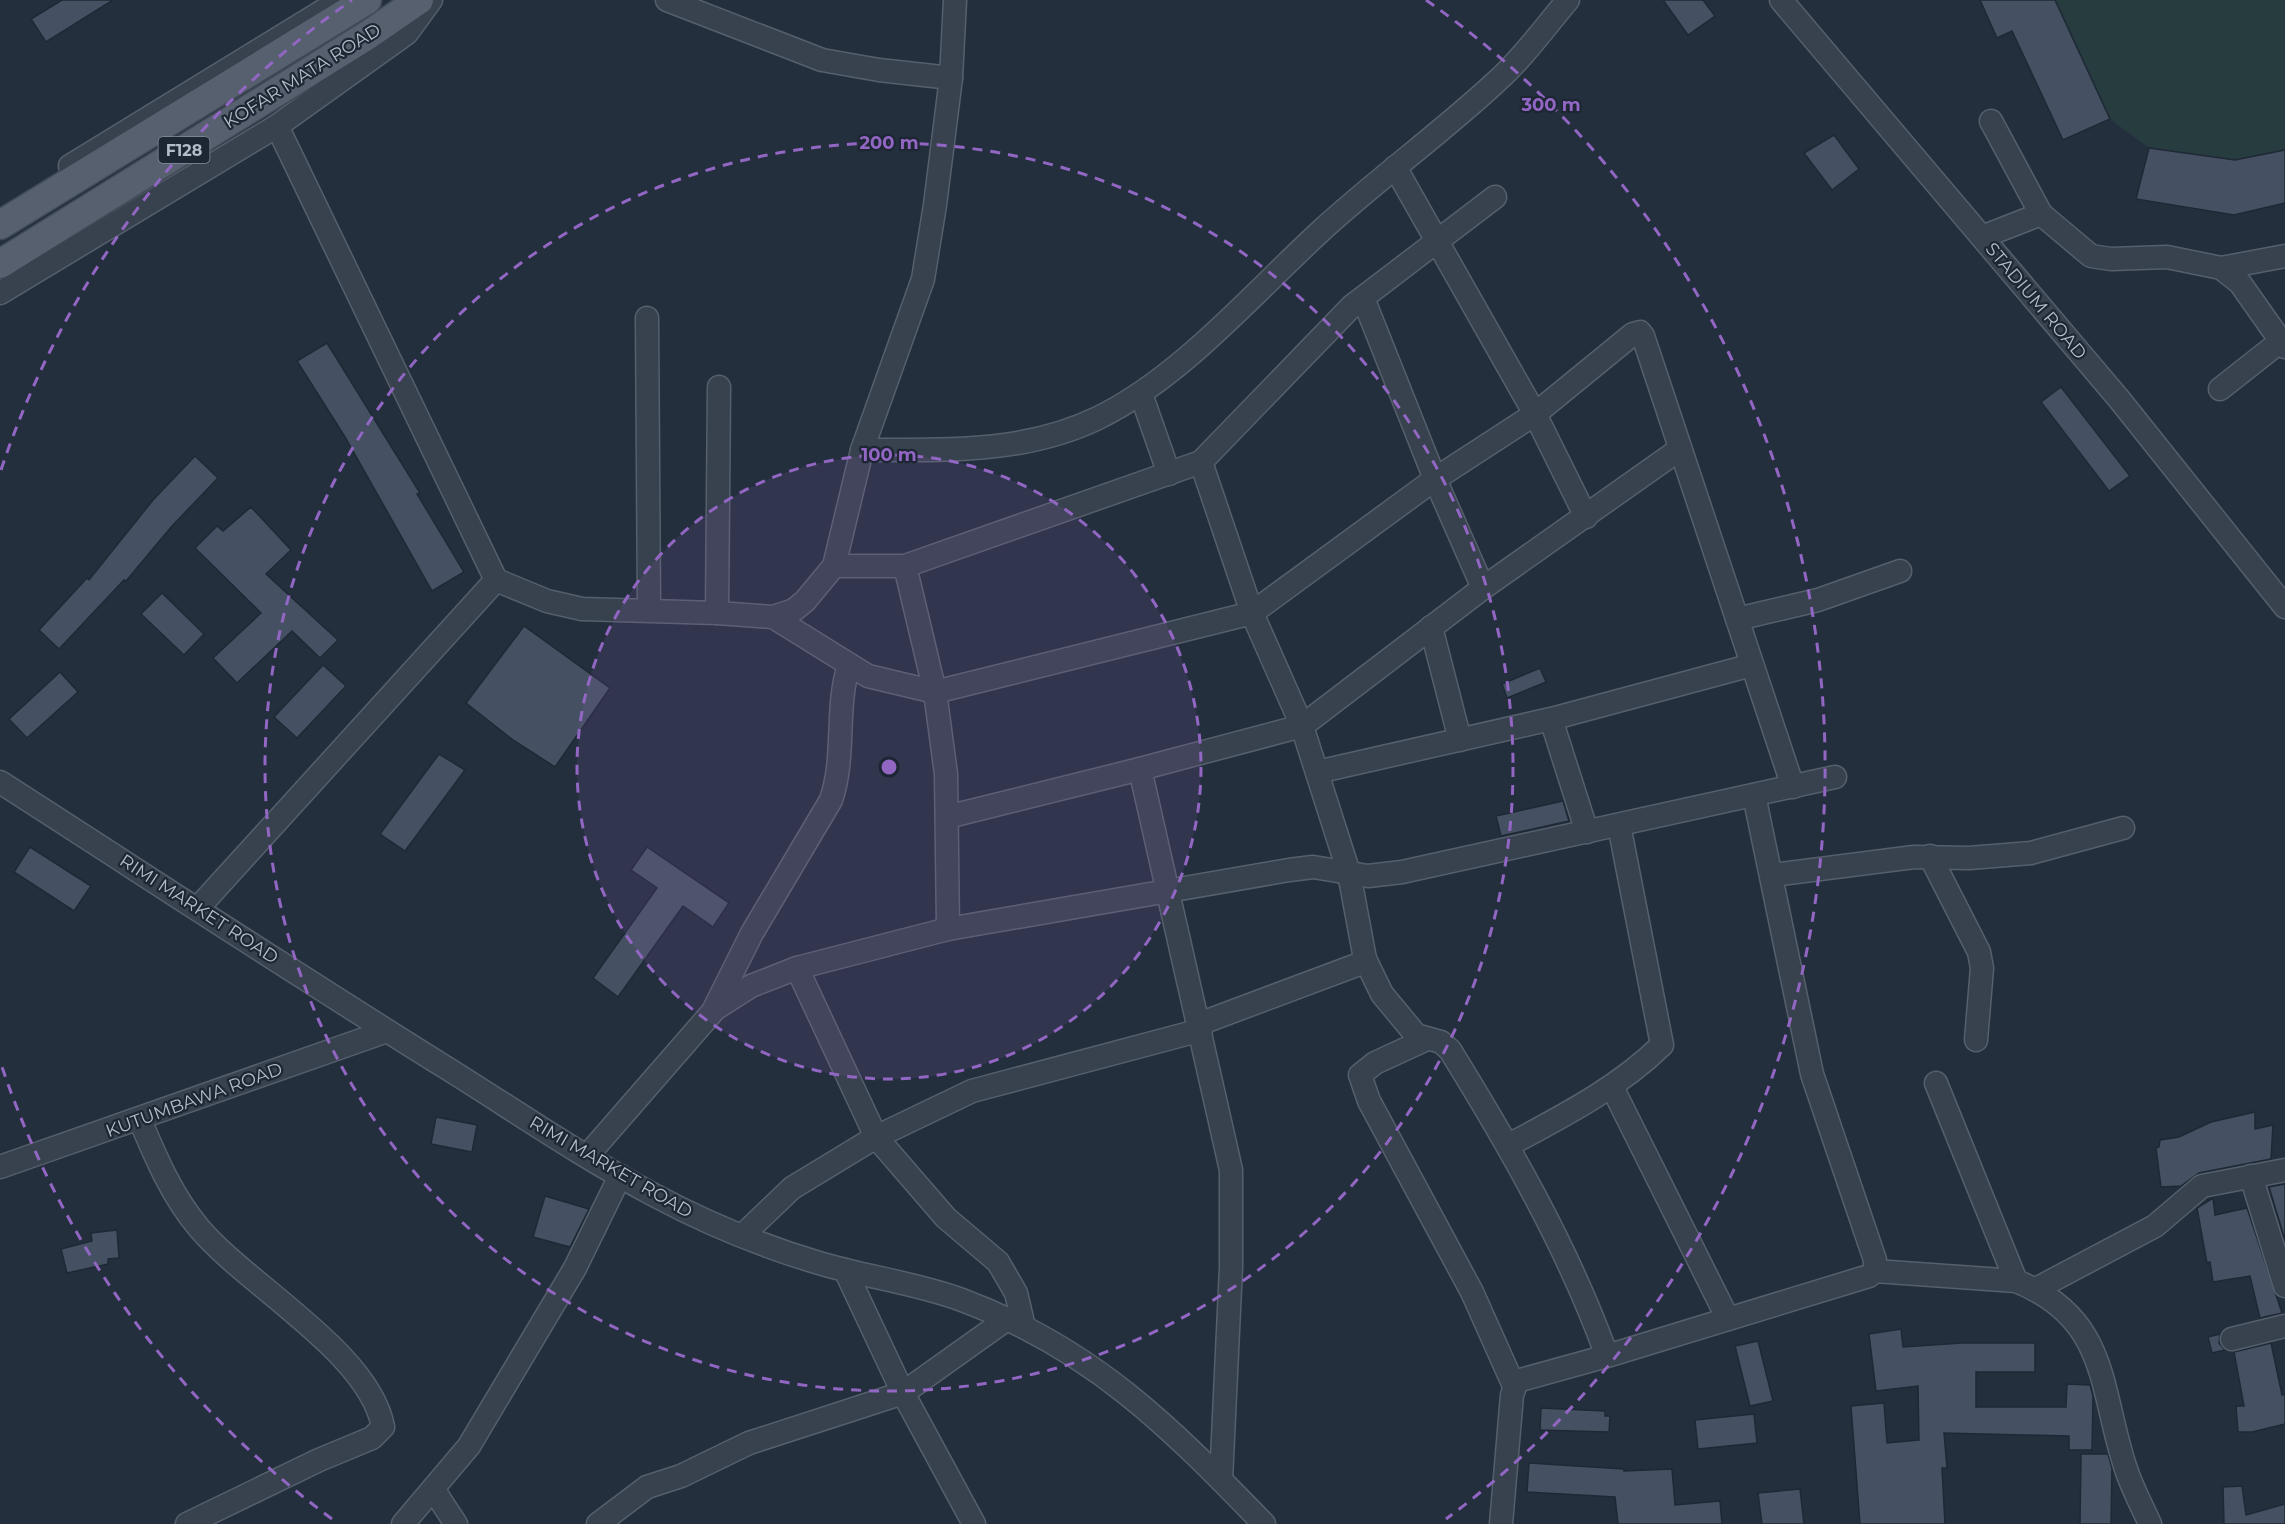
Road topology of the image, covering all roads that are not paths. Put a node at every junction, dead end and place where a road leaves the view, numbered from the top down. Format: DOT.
graph roads {
  1 [pos="419,0"];
  2 [pos="431,0"];
  3 [pos="667,0"];
  4 [pos="955,0"];
  5 [pos="1568,0"];
  6 [pos="1781,0"];
  7 [pos="354,3"];
  8 [pos="951,78"];
  9 [pos="1991,121"];
  10 [pos="277,126"];
  11 [pos="1395,167"];
  12 [pos="1495,197"];
  13 [pos="0,211"];
  14 [pos="2041,214"];
  15 [pos="0,225"];
  16 [pos="1982,237"];
  17 [pos="1437,242"];
  18 [pos="2285,256"];
  19 [pos="0,264"];
  20 [pos="2221,268"];
  21 [pos="0,293"];
  22 [pos="1363,298"];
  23 [pos="647,318"];
  24 [pos="2283,344"];
  25 [pos="719,387"];
  26 [pos="2220,389"];
  27 [pos="1141,394"];
  28 [pos="1535,414"];
  29 [pos="1680,448"];
  30 [pos="862,450"];
  31 [pos="1201,462"];
  32 [pos="1169,474"];
  33 [pos="1435,479"];
  34 [pos="1586,517"];
  35 [pos="834,566"];
  36 [pos="905,566"];
  37 [pos="1900,571"];
  38 [pos="496,580"];
  39 [pos="1483,588"];
  40 [pos="2285,607"];
  41 [pos="649,610"];
  42 [pos="717,613"];
  43 [pos="1252,613"];
  44 [pos="773,617"];
  45 [pos="1737,619"];
  46 [pos="1431,627"];
  47 [pos="849,664"];
  48 [pos="1752,665"];
  49 [pos="935,692"];
  50 [pos="1551,719"];
  51 [pos="1302,726"];
  52 [pos="1460,740"];
  53 [pos="1140,770"];
  54 [pos="1317,772"];
  55 [pos="1834,777"];
  56 [pos="0,782"];
  57 [pos="1793,787"];
  58 [pos="1754,795"];
  59 [pos="947,817"];
  60 [pos="1619,825"];
  61 [pos="2123,828"];
  62 [pos="1587,832"];
  63 [pos="1930,856"];
  64 [pos="1349,873"];
  65 [pos="1773,875"];
  66 [pos="1169,889"];
  67 [pos="198,908"];
  68 [pos="948,928"];
  69 [pos="1365,959"];
  70 [pos="797,968"];
  71 [pos="715,1009"];
  72 [pos="1200,1027"];
  73 [pos="387,1031"];
  74 [pos="1427,1039"];
  75 [pos="1976,1040"];
  76 [pos="1936,1083"];
  77 [pos="1612,1087"];
  78 [pos="140,1120"];
  79 [pos="876,1137"];
  80 [pos="1509,1145"];
  81 [pos="587,1156"];
  82 [pos="0,1167"];
  83 [pos="2285,1170"];
  84 [pos="620,1176"];
  85 [pos="2251,1176"];
  86 [pos="743,1235"];
  87 [pos="845,1270"];
  88 [pos="1875,1271"];
  89 [pos="2026,1285"];
  90 [pos="2285,1286"];
  91 [pos="1728,1319"];
  92 [pos="1015,1323"];
  93 [pos="2285,1326"];
  94 [pos="2232,1339"];
  95 [pos="1607,1356"];
  96 [pos="1514,1386"];
  97 [pos="903,1393"];
  98 [pos="1221,1480"];
  99 [pos="433,1489"];
  100 [pos="187,1524"];
  101 [pos="403,1524"];
  102 [pos="456,1524"];
  103 [pos="598,1524"];
  104 [pos="974,1524"];
  105 [pos="1264,1524"];
  106 [pos="1501,1524"];
  107 [pos="2150,1524"];
  1 -- 19 [label="main road, KOFAR MATA ROAD / F128"];
  2 -- 10 [label="street"];
  3 -- 8 [label="street"];
  4 -- 8 [label="street"];
  5 -- 11 [label="street"];
  6 -- 16 [label="street, STADIUM ROAD"];
  7 -- 13 [label="street"];
  7 -- 15 [label="main road, KOFAR MATA ROAD / F128"];
  8 -- 30 [label="street"];
  9 -- 14 [label="street"];
  10 -- 21 [label="street"];
  10 -- 38 [label="street"];
  11 -- 17 [label="street"];
  11 -- 27 [label="street"];
  12 -- 17 [label="street"];
  14 -- 16 [label="street"];
  14 -- 20 [label="street"];
  16 -- 40 [label="street, STADIUM ROAD"];
  17 -- 22 [label="street"];
  17 -- 28 [label="street"];
  18 -- 20 [label="street"];
  20 -- 24 [label="street"];
  22 -- 31 [label="street"];
  22 -- 33 [label="street"];
  23 -- 41 [label="street"];
  24 -- 26 [label="street"];
  25 -- 42 [label="street"];
  27 -- 30 [label="street"];
  27 -- 32 [label="street"];
  28 -- 29 [label="street"];
  28 -- 33 [label="street"];
  28 -- 34 [label="street"];
  29 -- 34 [label="street"];
  29 -- 45 [label="street"];
  30 -- 35 [label="street"];
  31 -- 32 [label="street"];
  31 -- 43 [label="street"];
  32 -- 36 [label="street"];
  33 -- 39 [label="street"];
  33 -- 43 [label="street"];
  34 -- 39 [label="street"];
  35 -- 36 [label="street"];
  35 -- 44 [label="street"];
  36 -- 49 [label="street"];
  37 -- 45 [label="street"];
  38 -- 41 [label="street"];
  38 -- 67 [label="street"];
  39 -- 46 [label="street"];
  41 -- 42 [label="street"];
  42 -- 44 [label="street"];
  43 -- 49 [label="street"];
  43 -- 51 [label="street"];
  44 -- 47 [label="street"];
  45 -- 48 [label="street"];
  46 -- 51 [label="street"];
  46 -- 52 [label="street"];
  47 -- 49 [label="street"];
  47 -- 71 [label="street"];
  48 -- 50 [label="street"];
  48 -- 57 [label="street"];
  49 -- 59 [label="street"];
  50 -- 52 [label="street"];
  50 -- 62 [label="street"];
  51 -- 53 [label="street"];
  51 -- 54 [label="street"];
  52 -- 54 [label="street"];
  53 -- 59 [label="street"];
  53 -- 66 [label="street"];
  54 -- 64 [label="street"];
  55 -- 57 [label="street"];
  56 -- 67 [label="street, RIMI MARKET ROAD"];
  57 -- 58 [label="street"];
  58 -- 60 [label="street"];
  58 -- 65 [label="street"];
  59 -- 68 [label="street"];
  60 -- 62 [label="street"];
  60 -- 77 [label="street"];
  61 -- 63 [label="street"];
  62 -- 64 [label="street"];
  63 -- 65 [label="street"];
  63 -- 75 [label="street"];
  64 -- 66 [label="street"];
  64 -- 69 [label="street"];
  65 -- 88 [label="street"];
  66 -- 68 [label="street"];
  66 -- 72 [label="street"];
  67 -- 73 [label="street, RIMI MARKET ROAD"];
  68 -- 70 [label="street"];
  69 -- 72 [label="street"];
  69 -- 74 [label="street"];
  70 -- 71 [label="street"];
  70 -- 79 [label="street"];
  71 -- 81 [label="street"];
  72 -- 79 [label="street"];
  72 -- 98 [label="street"];
  73 -- 78 [label="street, KUTUMBAWA ROAD"];
  73 -- 81 [label="street, RIMI MARKET ROAD"];
  74 -- 80 [label="street"];
  74 -- 96 [label="street"];
  76 -- 89 [label="street"];
  77 -- 80 [label="street"];
  77 -- 91 [label="street"];
  78 -- 82 [label="street, KUTUMBAWA ROAD"];
  78 -- 100 [label="street"];
  79 -- 86 [label="street"];
  79 -- 92 [label="street"];
  80 -- 95 [label="street"];
  81 -- 84 [label="street, RIMI MARKET ROAD"];
  83 -- 85 [label="street"];
  84 -- 86 [label="street, RIMI MARKET ROAD"];
  84 -- 99 [label="street"];
  85 -- 89 [label="street"];
  85 -- 90 [label="street"];
  86 -- 87 [label="street, RIMI MARKET ROAD"];
  87 -- 92 [label="street, RIMI MARKET ROAD"];
  87 -- 97 [label="street"];
  88 -- 89 [label="street"];
  88 -- 91 [label="street"];
  89 -- 107 [label="street"];
  91 -- 95 [label="street"];
  92 -- 97 [label="street"];
  92 -- 98 [label="street, RIMI MARKET ROAD"];
  93 -- 94 [label="street"];
  95 -- 96 [label="street"];
  96 -- 106 [label="street"];
  97 -- 103 [label="street"];
  97 -- 104 [label="street"];
  98 -- 105 [label="street, RIMI MARKET ROAD"];
  99 -- 101 [label="street"];
  99 -- 102 [label="street"];
}
